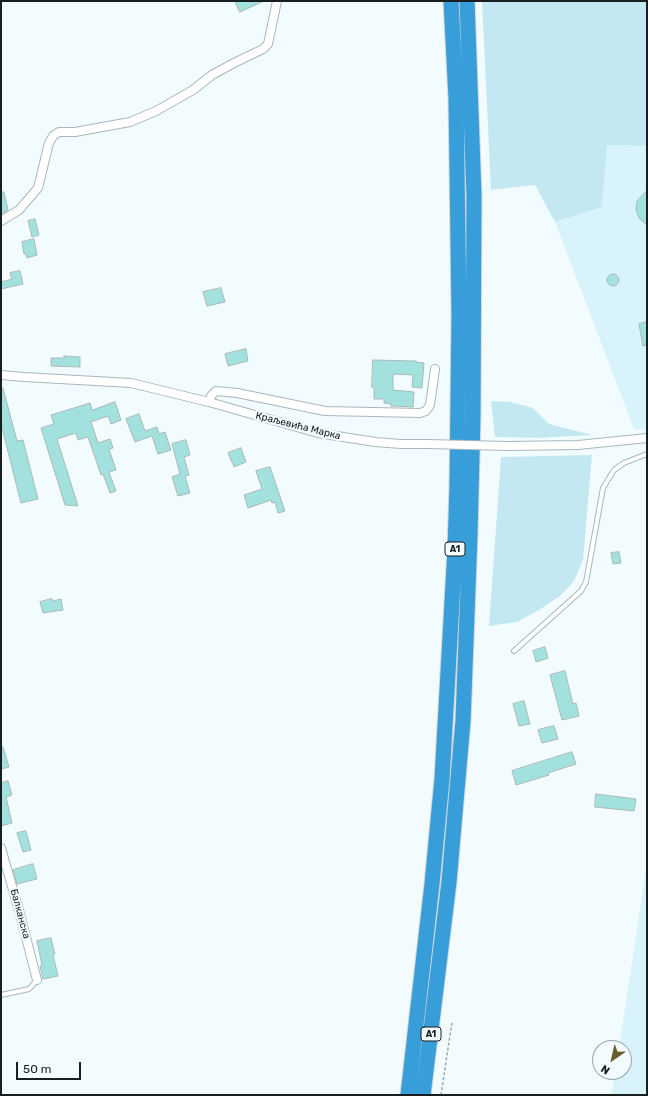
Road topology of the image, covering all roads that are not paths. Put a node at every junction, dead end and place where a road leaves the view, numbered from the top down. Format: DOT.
graph roads {
  1 [pos="277,1"];
  2 [pos="451,1"];
  3 [pos="467,1"];
  4 [pos="1,221"];
  5 [pos="435,369"];
  6 [pos="1,375"];
  7 [pos="209,402"];
  8 [pos="647,438"];
  9 [pos="647,454"];
  10 [pos="514,651"];
  11 [pos="1,848"];
  12 [pos="37,980"];
  13 [pos="1,995"];
  14 [pos="408,1095"];
  15 [pos="423,1095"];
  1 -- 4 [label="street"];
  2 -- 14 [label="highway, A1"];
  3 -- 15 [label="highway, A1"];
  5 -- 7 [label="street"];
  6 -- 7 [label="street, Краљевића Марка"];
  7 -- 8 [label="street, Краљевића Марка, bridge"];
  9 -- 10 [label="lane"];
  11 -- 12 [label="street, Балканска"];
  12 -- 13 [label="lane"];
}
